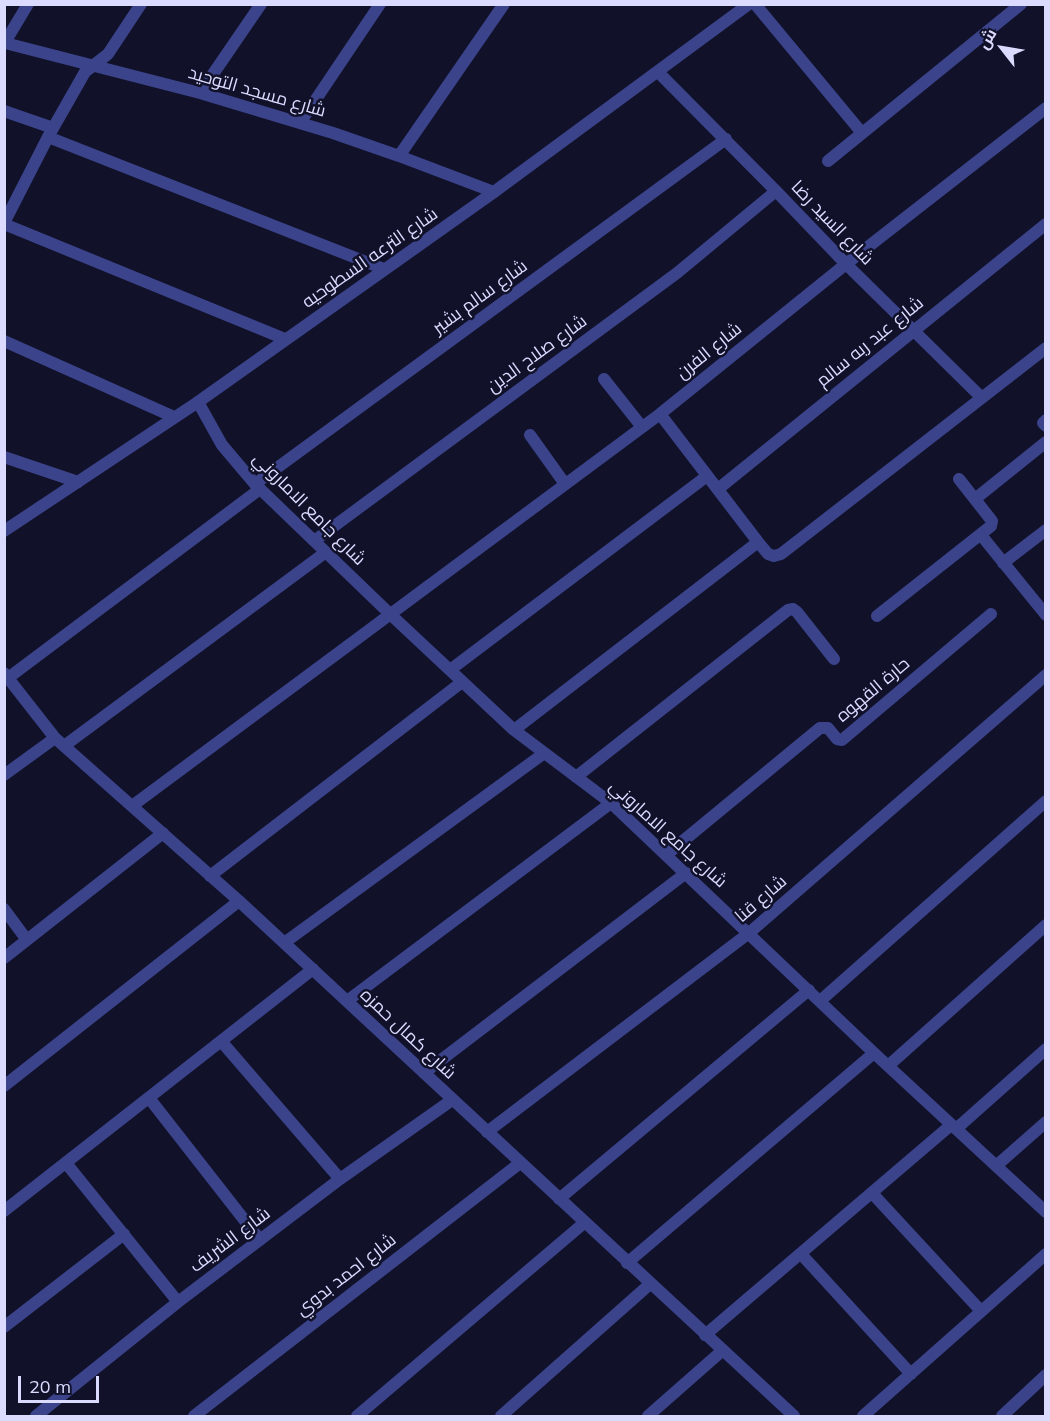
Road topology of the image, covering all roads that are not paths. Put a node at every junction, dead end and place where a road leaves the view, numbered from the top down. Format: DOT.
graph roads {
  1 [pos="28,4"];
  2 [pos="141,4"];
  3 [pos="261,4"];
  4 [pos="380,4"];
  5 [pos="504,4"];
  6 [pos="749,4"];
  7 [pos="755,4"];
  8 [pos="1021,4"];
  9 [pos="5,43"];
  10 [pos="93,64"];
  11 [pos="658,72"];
  12 [pos="200,93"];
  13 [pos="1046,108"];
  14 [pos="4,111"];
  15 [pos="300,123"];
  16 [pos="51,132"];
  17 [pos="862,133"];
  18 [pos="726,139"];
  19 [pos="399,156"];
  20 [pos="828,161"];
  21 [pos="776,191"];
  22 [pos="494,192"];
  23 [pos="4,223"];
  24 [pos="1046,224"];
  25 [pos="846,264"];
  26 [pos="384,269"];
  27 [pos="913,329"];
  28 [pos="285,339"];
  29 [pos="4,341"];
  30 [pos="1046,348"];
  31 [pos="604,379"];
  32 [pos="982,398"];
  33 [pos="198,402"];
  34 [pos="660,414"];
  35 [pos="174,417"];
  36 [pos="1046,420"];
  37 [pos="1046,426"];
  38 [pos="642,427"];
  39 [pos="530,435"];
  40 [pos="1046,442"];
  41 [pos="4,457"];
  42 [pos="707,476"];
  43 [pos="959,479"];
  44 [pos="78,482"];
  45 [pos="565,484"];
  46 [pos="258,487"];
  47 [pos="718,489"];
  48 [pos="975,499"];
  49 [pos="1046,530"];
  50 [pos="4,531"];
  51 [pos="981,535"];
  52 [pos="314,541"];
  53 [pos="758,542"];
  54 [pos="326,552"];
  55 [pos="1003,562"];
  56 [pos="390,614"];
  57 [pos="991,614"];
  58 [pos="1046,615"];
  59 [pos="877,616"];
  60 [pos="834,659"];
  61 [pos="450,670"];
  62 [pos="6,675"];
  63 [pos="1046,675"];
  64 [pos="462,682"];
  65 [pos="514,730"];
  66 [pos="60,742"];
  67 [pos="543,754"];
  68 [pos="4,775"];
  69 [pos="576,777"];
  70 [pos="1046,801"];
  71 [pos="612,803"];
  72 [pos="132,806"];
  73 [pos="163,833"];
  74 [pos="666,855"];
  75 [pos="686,873"];
  76 [pos="210,876"];
  77 [pos="239,901"];
  78 [pos="4,909"];
  79 [pos="1046,925"];
  80 [pos="749,933"];
  81 [pos="27,940"];
  82 [pos="284,943"];
  83 [pos="4,958"];
  84 [pos="313,969"];
  85 [pos="809,990"];
  86 [pos="347,1001"];
  87 [pos="820,1001"];
  88 [pos="221,1041"];
  89 [pos="1046,1049"];
  90 [pos="874,1053"];
  91 [pos="888,1066"];
  92 [pos="424,1073"];
  93 [pos="4,1086"];
  94 [pos="148,1098"];
  95 [pos="452,1100"];
  96 [pos="1046,1122"];
  97 [pos="954,1127"];
  98 [pos="487,1132"];
  99 [pos="66,1163"];
  100 [pos="520,1163"];
  101 [pos="996,1166"];
  102 [pos="340,1179"];
  103 [pos="872,1193"];
  104 [pos="559,1199"];
  105 [pos="4,1211"];
  106 [pos="1046,1212"];
  107 [pos="584,1223"];
  108 [pos="124,1234"];
  109 [pos="260,1240"];
  110 [pos="801,1254"];
  111 [pos="1046,1254"];
  112 [pos="627,1263"];
  113 [pos="650,1284"];
  114 [pos="178,1302"];
  115 [pos="981,1311"];
  116 [pos="4,1328"];
  117 [pos="705,1335"];
  118 [pos="723,1350"];
  119 [pos="911,1374"];
  120 [pos="1046,1375"];
  121 [pos="789,1415"];
  122 [pos="36,1416"];
  123 [pos="194,1416"];
  124 [pos="357,1416"];
  125 [pos="501,1416"];
  126 [pos="648,1416"];
  127 [pos="863,1416"];
  128 [pos="1002,1416"];
  1 -- 9 [label="street"];
  2 -- 10 [label="street"];
  3 -- 12 [label="street"];
  4 -- 15 [label="street"];
  5 -- 19 [label="street"];
  6 -- 11 [label="street, شارع الترعه السطوحيه"];
  7 -- 17 [label="street"];
  8 -- 17 [label="street"];
  9 -- 10 [label="street, شارع مسجد التوحيد"];
  10 -- 12 [label="street, شارع مسجد التوحيد"];
  10 -- 16 [label="street"];
  11 -- 18 [label="street, شارع السيد رضا"];
  11 -- 22 [label="street, شارع الترعه السطوحيه"];
  12 -- 15 [label="street, شارع مسجد التوحيد"];
  13 -- 25 [label="street, شارع الفرن"];
  14 -- 16 [label="street"];
  15 -- 19 [label="street, شارع مسجد التوحيد"];
  16 -- 23 [label="street"];
  16 -- 26 [label="street"];
  17 -- 20 [label="street"];
  18 -- 21 [label="street, شارع السيد رضا"];
  18 -- 46 [label="street, شارع سالم بشير"];
  19 -- 22 [label="street, شارع مسجد التوحيد"];
  21 -- 25 [label="street, شارع السيد رضا"];
  21 -- 52 [label="street, شارع صلاح الدين"];
  22 -- 26 [label="street, شارع الترعه السطوحيه"];
  23 -- 28 [label="street"];
  24 -- 27 [label="street, شارع عبد ربه سالم"];
  25 -- 27 [label="street, شارع السيد رضا"];
  25 -- 34 [label="street, شارع الفرن"];
  26 -- 28 [label="street, شارع الترعه السطوحيه"];
  27 -- 32 [label="street, شارع السيد رضا"];
  27 -- 47 [label="street, شارع عبد ربه سالم"];
  28 -- 33 [label="street, شارع الترعه السطوحيه"];
  29 -- 35 [label="street"];
  30 -- 32 [label="street"];
  31 -- 38 [label="street"];
  32 -- 53 [label="street"];
  33 -- 35 [label="street, شارع الترعه السطوحيه"];
  33 -- 46 [label="street, شارع جامع الاماروني"];
  34 -- 38 [label="street, شارع الفرن"];
  34 -- 42 [label="street"];
  35 -- 44 [label="street, شارع الترعه السطوحيه"];
  36 -- 37 [label="street"];
  38 -- 45 [label="street, شارع الفرن"];
  39 -- 45 [label="street"];
  40 -- 48 [label="street"];
  41 -- 44 [label="street"];
  42 -- 47 [label="street"];
  42 -- 61 [label="street"];
  43 -- 48 [label="street"];
  44 -- 50 [label="street, شارع الترعه السطوحيه"];
  45 -- 56 [label="street, شارع الفرن"];
  46 -- 52 [label="street, شارع جامع الاماروني"];
  46 -- 62 [label="street, شارع سالم بشير"];
  47 -- 53 [label="street"];
  48 -- 51 [label="street"];
  49 -- 55 [label="street"];
  51 -- 55 [label="street"];
  51 -- 59 [label="street"];
  52 -- 54 [label="street, شارع جامع الاماروني"];
  53 -- 65 [label="street"];
  54 -- 56 [label="street, شارع جامع الاماروني"];
  54 -- 66 [label="street"];
  55 -- 58 [label="street"];
  56 -- 61 [label="street, شارع جامع الاماروني"];
  56 -- 72 [label="street, شارع الفرن"];
  57 -- 74 [label="street, حارة القهوه"];
  60 -- 69 [label="street"];
  61 -- 64 [label="street, شارع جامع الاماروني"];
  62 -- 66 [label="street, شارع كمال حمزه"];
  63 -- 80 [label="street, شارع قنا"];
  64 -- 65 [label="street, شارع جامع الاماروني"];
  64 -- 76 [label="street"];
  65 -- 67 [label="street, شارع جامع الاماروني"];
  66 -- 68 [label="street"];
  66 -- 72 [label="street, شارع كمال حمزه"];
  67 -- 69 [label="street, شارع جامع الاماروني"];
  67 -- 82 [label="street"];
  69 -- 71 [label="street, شارع جامع الاماروني"];
  70 -- 87 [label="street"];
  71 -- 74 [label="street, شارع جامع الاماروني"];
  71 -- 86 [label="street"];
  72 -- 73 [label="street, شارع كمال حمزه"];
  73 -- 76 [label="street, شارع كمال حمزه"];
  73 -- 81 [label="street"];
  74 -- 75 [label="street, شارع جامع الاماروني"];
  75 -- 80 [label="street, شارع جامع الاماروني"];
  75 -- 92 [label="street"];
  76 -- 77 [label="street, شارع كمال حمزه"];
  77 -- 82 [label="street, شارع كمال حمزه"];
  77 -- 93 [label="street"];
  78 -- 81 [label="street"];
  79 -- 91 [label="street"];
  80 -- 85 [label="street, شارع جامع الاماروني"];
  80 -- 98 [label="street, شارع قنا"];
  81 -- 83 [label="street"];
  82 -- 84 [label="street, شارع كمال حمزه"];
  84 -- 86 [label="street, شارع كمال حمزه"];
  84 -- 88 [label="street"];
  85 -- 87 [label="street, شارع جامع الاماروني"];
  85 -- 104 [label="street"];
  86 -- 92 [label="street, شارع كمال حمزه"];
  87 -- 90 [label="street, شارع جامع الاماروني"];
  88 -- 94 [label="street"];
  88 -- 102 [label="street"];
  89 -- 97 [label="street"];
  90 -- 91 [label="street, شارع جامع الاماروني"];
  90 -- 112 [label="street"];
  91 -- 97 [label="street, شارع جامع الاماروني"];
  92 -- 95 [label="street, شارع كمال حمزه"];
  94 -- 99 [label="street"];
  94 -- 109 [label="street"];
  95 -- 98 [label="street, شارع كمال حمزه"];
  95 -- 102 [label="street, شارع الشريف"];
  96 -- 101 [label="street"];
  97 -- 101 [label="street, شارع جامع الاماروني"];
  97 -- 103 [label="street"];
  98 -- 100 [label="street, شارع كمال حمزه"];
  99 -- 105 [label="street"];
  99 -- 108 [label="street"];
  100 -- 104 [label="street, شارع كمال حمزه"];
  100 -- 123 [label="street, شارع احمد بدوي"];
  101 -- 106 [label="street, شارع جامع الاماروني"];
  102 -- 109 [label="street, شارع الشريف"];
  103 -- 110 [label="street"];
  103 -- 115 [label="street"];
  104 -- 107 [label="street, شارع كمال حمزه"];
  107 -- 112 [label="street, شارع كمال حمزه"];
  107 -- 124 [label="street"];
  108 -- 114 [label="street"];
  108 -- 116 [label="street"];
  109 -- 114 [label="street, شارع الشريف"];
  110 -- 117 [label="street"];
  110 -- 119 [label="street"];
  111 -- 115 [label="street"];
  112 -- 113 [label="street, شارع كمال حمزه"];
  113 -- 117 [label="street, شارع كمال حمزه"];
  113 -- 125 [label="street"];
  114 -- 122 [label="street, شارع الشريف"];
  115 -- 119 [label="street"];
  117 -- 118 [label="street, شارع كمال حمزه"];
  118 -- 121 [label="street, شارع كمال حمزه"];
  118 -- 126 [label="street"];
  119 -- 127 [label="street"];
  120 -- 128 [label="street"];
}
